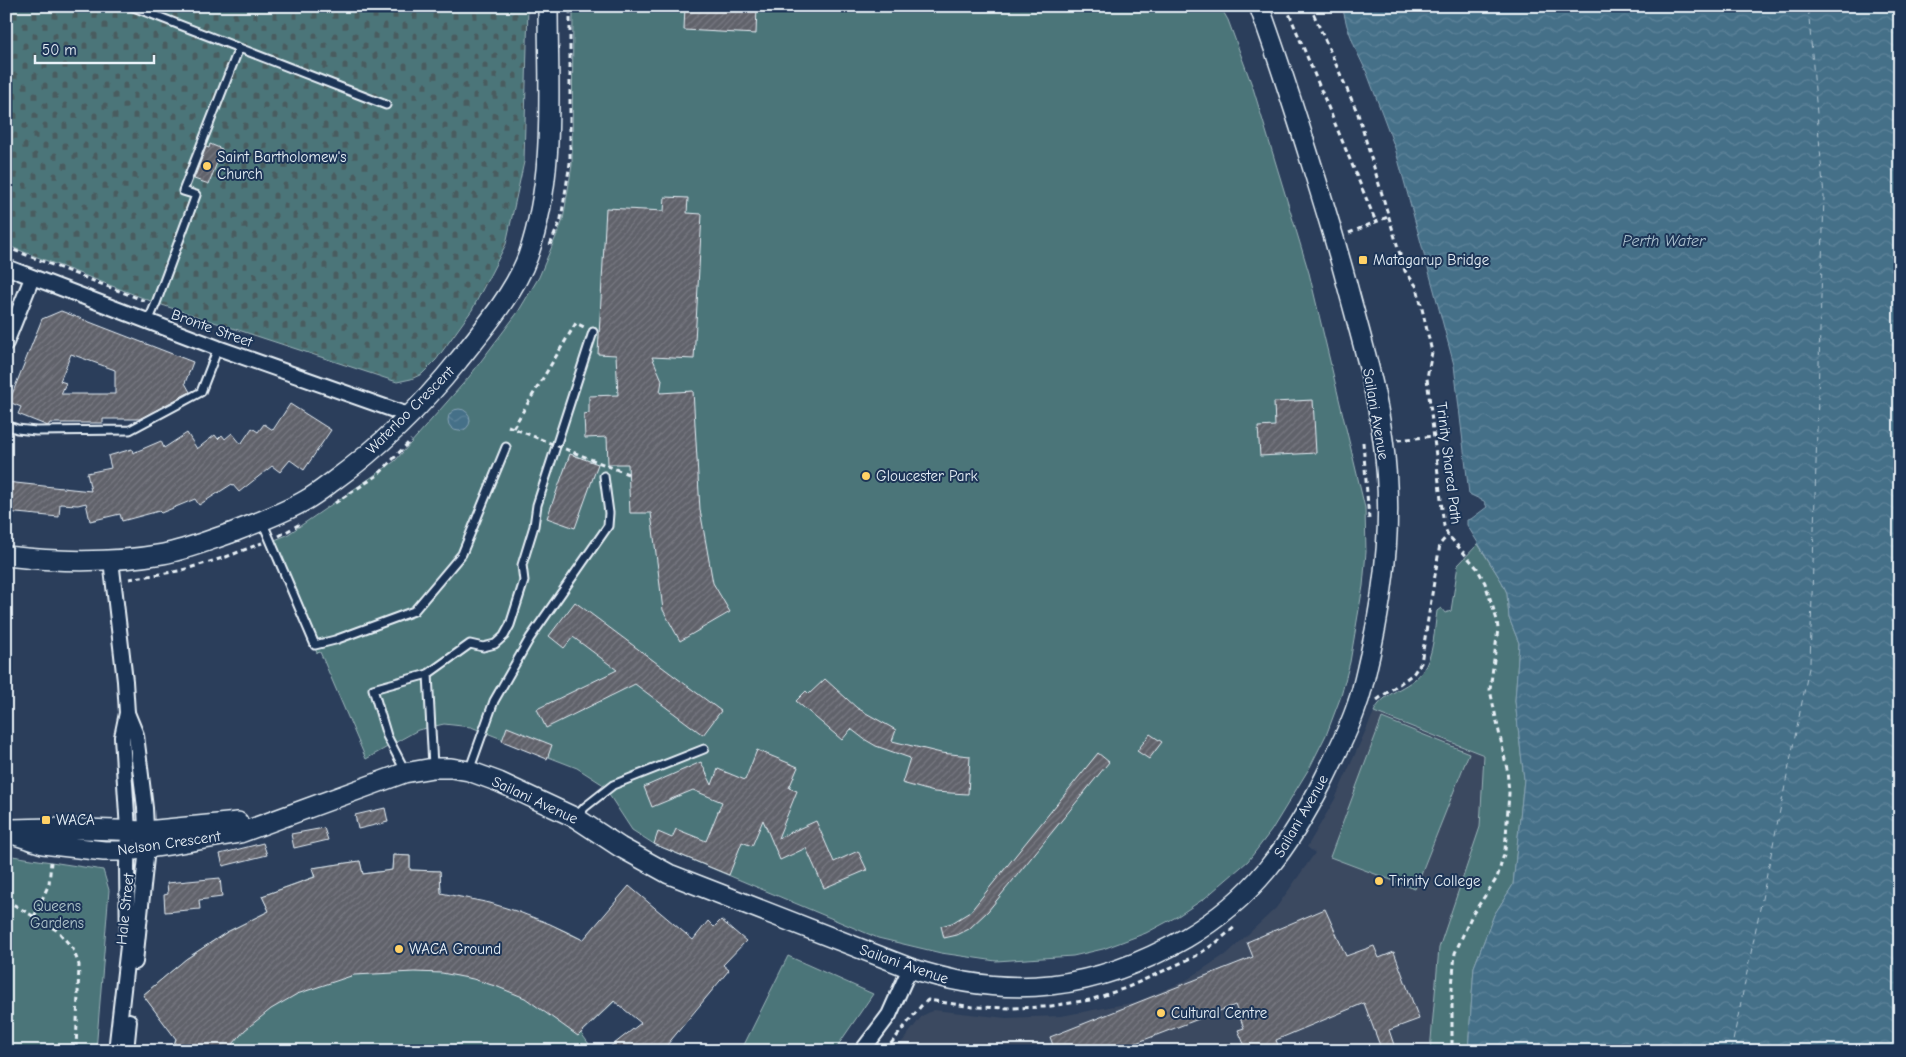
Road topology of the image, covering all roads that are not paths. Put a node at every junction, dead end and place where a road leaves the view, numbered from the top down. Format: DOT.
graph roads {
  1 [pos="132,6"];
  2 [pos="548,6"];
  3 [pos="1259,6"];
  4 [pos="240,48"];
  5 [pos="386,105"];
  6 [pos="6,267"];
  7 [pos="32,278"];
  8 [pos="148,322"];
  9 [pos="593,332"];
  10 [pos="8,335"];
  11 [pos="218,348"];
  12 [pos="408,415"];
  13 [pos="6,425"];
  14 [pos="506,447"];
  15 [pos="604,476"];
  16 [pos="262,521"];
  17 [pos="6,556"];
  18 [pos="111,560"];
  19 [pos="428,674"];
  20 [pos="704,749"];
  21 [pos="433,768"];
  22 [pos="469,771"];
  23 [pos="396,775"];
  24 [pos="576,818"];
  25 [pos="6,831"];
  26 [pos="141,836"];
  27 [pos="127,851"];
  28 [pos="910,968"];
  29 [pos="116,1051"];
  30 [pos="126,1051"];
  31 [pos="862,1051"];
  1 -- 4 [label="lane"];
  2 -- 12 [label="street, Waterloo Crescent"];
  3 -- 28 [label="street, Sailani Avenue"];
  4 -- 5 [label="lane"];
  4 -- 8 [label="lane"];
  6 -- 7 [label="street, Bronte Street"];
  7 -- 8 [label="street, Bronte Street"];
  7 -- 10 [label="street"];
  8 -- 11 [label="street, Bronte Street"];
  9 -- 19 [label="lane"];
  11 -- 12 [label="street, Bronte Street"];
  11 -- 13 [label="lane"];
  12 -- 16 [label="street, Waterloo Crescent"];
  14 -- 16 [label="lane"];
  15 -- 22 [label="lane"];
  16 -- 18 [label="street, Waterloo Crescent"];
  17 -- 18 [label="street, Waterloo Crescent"];
  18 -- 26 [label="street, Hale Street"];
  19 -- 21 [label="lane"];
  19 -- 23 [label="lane"];
  20 -- 24 [label="lane"];
  21 -- 22 [label="street, Sailani Avenue"];
  21 -- 23 [label="street, Sailani Avenue"];
  22 -- 24 [label="street, Sailani Avenue"];
  23 -- 26 [label="street, Nelson Crescent"];
  24 -- 28 [label="street, Sailani Avenue"];
  25 -- 26 [label="street, Nelson Crescent"];
  25 -- 27 [label="street, Nelson Crescent"];
  26 -- 27 [label="street, Nelson Crescent"];
  26 -- 30 [label="street, Hale Street"];
  27 -- 29 [label="street, Hale Street"];
  28 -- 31 [label="street"];
}
